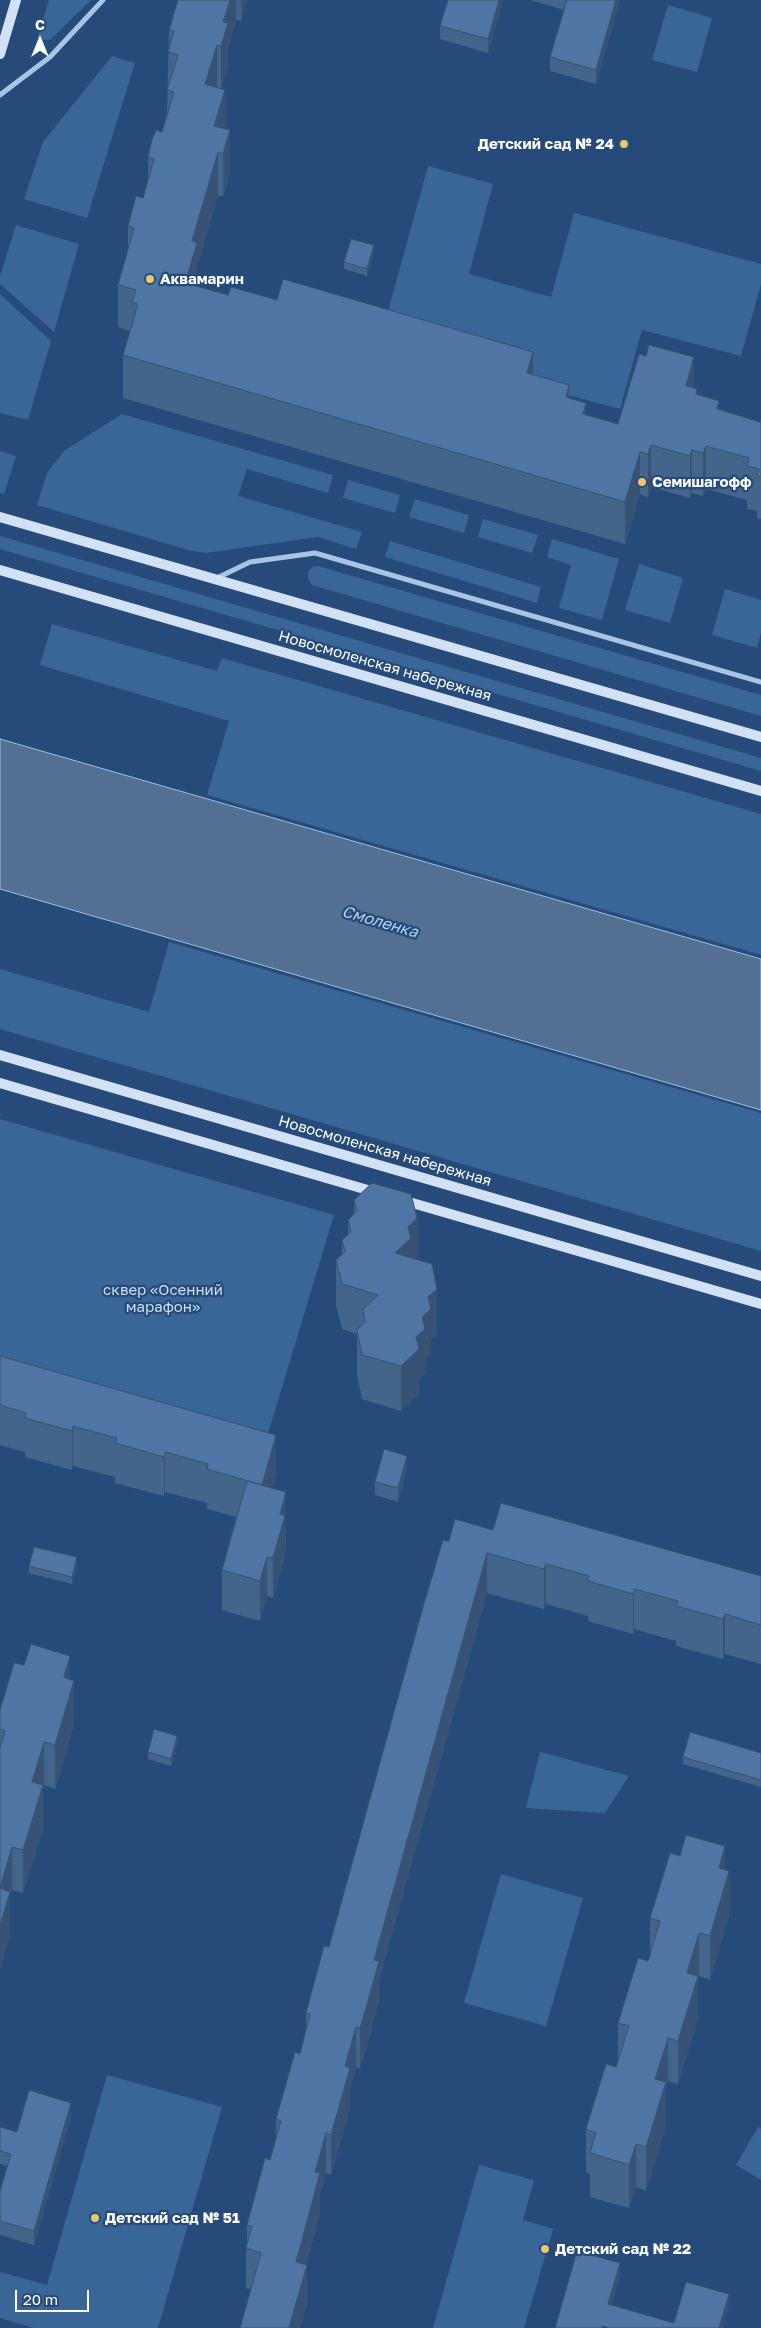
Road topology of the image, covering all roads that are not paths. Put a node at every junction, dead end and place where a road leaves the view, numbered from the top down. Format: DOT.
graph roads {
  1 [pos="16,0"];
  2 [pos="103,0"];
  3 [pos="0,54"];
  4 [pos="0,95"];
  5 [pos="0,517"];
  6 [pos="0,570"];
  7 [pos="214,579"];
  8 [pos="761,682"];
  9 [pos="761,737"];
  10 [pos="761,791"];
  11 [pos="0,1055"];
  12 [pos="0,1083"];
  13 [pos="761,1276"];
  14 [pos="761,1304"];
  1 -- 3 [label="street"];
  2 -- 4 [label="street"];
  5 -- 7 [label="street"];
  6 -- 10 [label="street, Новосмоленская набережная"];
  7 -- 8 [label="street"];
  7 -- 9 [label="street"];
  11 -- 13 [label="street, Новосмоленская набережная"];
  12 -- 14 [label="street"];
}
